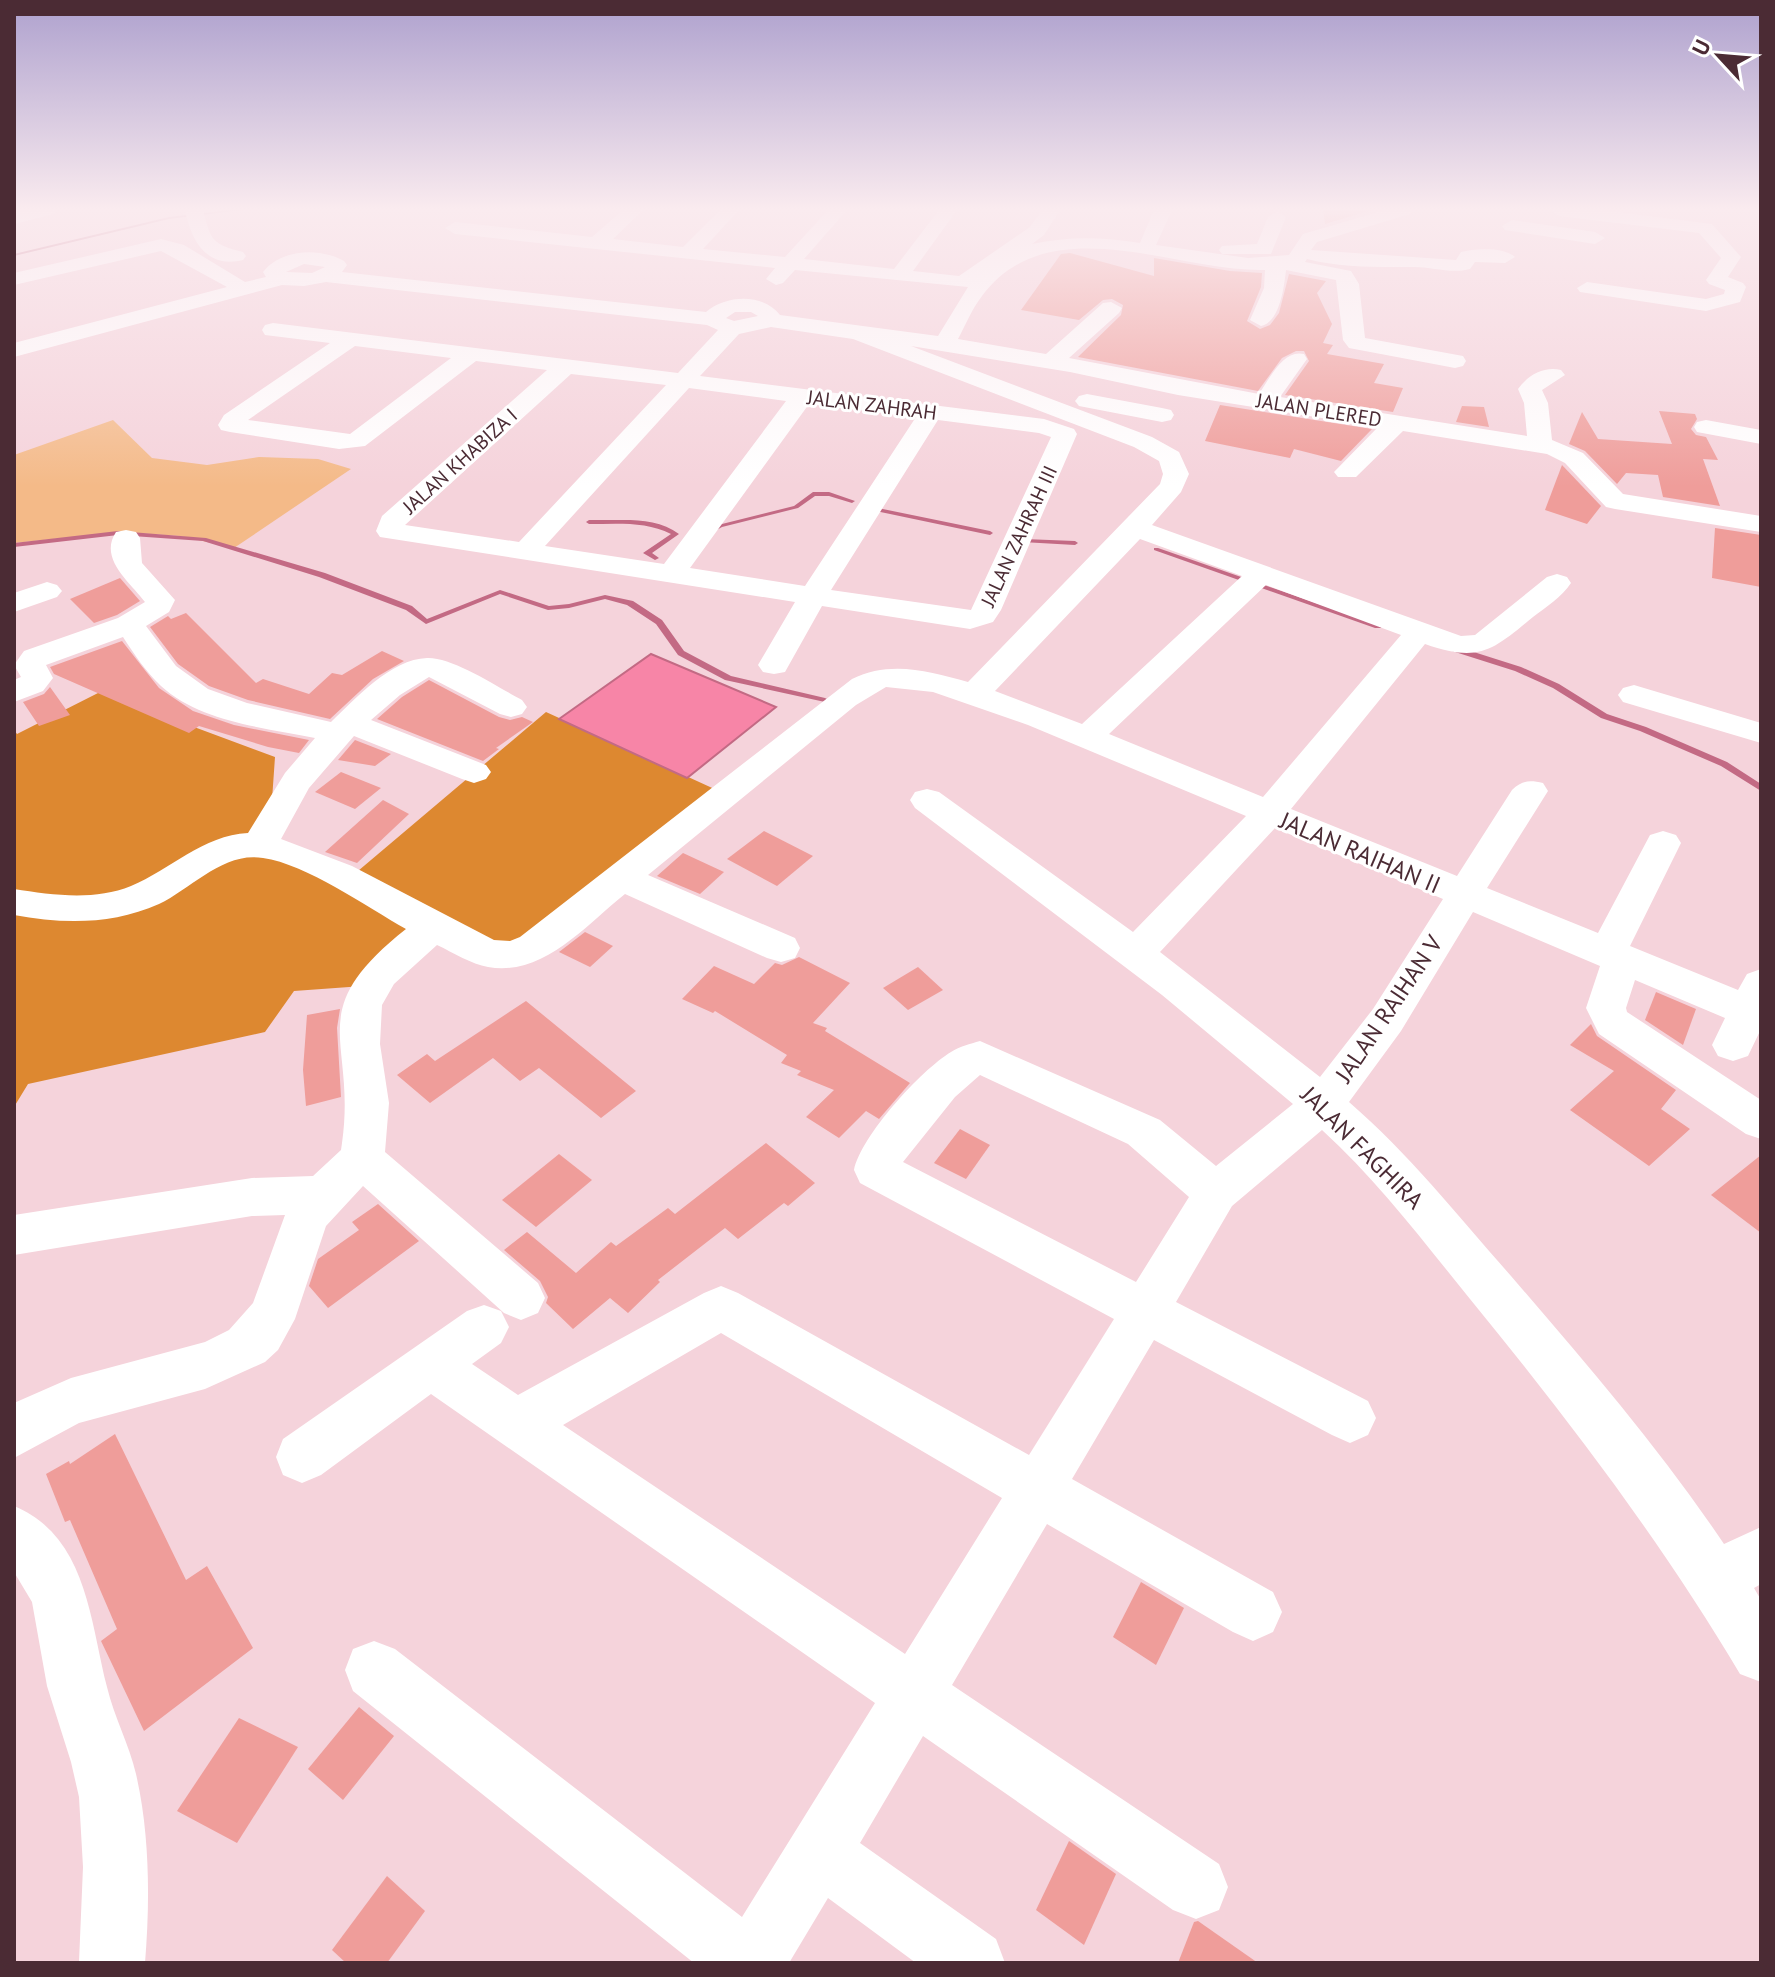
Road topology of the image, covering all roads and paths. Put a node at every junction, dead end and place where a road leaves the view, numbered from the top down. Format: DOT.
graph roads {
  1 [pos="166,302"];
  2 [pos="168,302"];
  3 [pos="599,302"];
  4 [pos="766,302"];
  5 [pos="969,302"];
  6 [pos="1268,302"];
  7 [pos="1351,302"];
  8 [pos="1687,302"];
  9 [pos="1717,302"];
  10 [pos="1111,308"];
  11 [pos="760,313"];
  12 [pos="722,319"];
  13 [pos="1261,320"];
  14 [pos="273,330"];
  15 [pos="857,333"];
  16 [pos="351,339"];
  17 [pos="24,342"];
  18 [pos="945,343"];
  19 [pos="471,354"];
  20 [pos="1296,359"];
  21 [pos="1052,361"];
  22 [pos="1455,361"];
  23 [pos="566,366"];
  24 [pos="1553,375"];
  25 [pos="682,380"];
  26 [pos="1177,393"];
  27 [pos="802,396"];
  28 [pos="1029,399"];
  29 [pos="1265,402"];
  30 [pos="931,412"];
  31 [pos="1162,415"];
  32 [pos="1398,422"];
  33 [pos="1706,427"];
  34 [pos="1062,431"];
  35 [pos="1761,437"];
  36 [pos="1143,442"];
  37 [pos="1540,446"];
  38 [pos="1347,472"];
  39 [pos="1761,524"];
  40 [pos="1135,528"];
  41 [pos="126,538"];
  42 [pos="525,552"];
  43 [pos="670,576"];
  44 [pos="1253,581"];
  45 [pos="1557,583"];
  46 [pos="47,591"];
  47 [pos="812,597"];
  48 [pos="14,603"];
  49 [pos="129,624"];
  50 [pos="1414,638"];
  51 [pos="774,665"];
  52 [pos="14,692"];
  53 [pos="974,694"];
  54 [pos="1634,695"];
  55 [pos="511,707"];
  56 [pos="345,729"];
  57 [pos="1761,733"];
  58 [pos="1086,738"];
  59 [pos="474,772"];
  60 [pos="1531,791"];
  61 [pos="927,800"];
  62 [pos="1268,814"];
  63 [pos="1663,843"];
  64 [pos="260,845"];
  65 [pos="622,878"];
  66 [pos="1464,896"];
  67 [pos="14,902"];
  68 [pos="434,927"];
  69 [pos="781,948"];
  70 [pos="1137,952"];
  71 [pos="1615,957"];
  72 [pos="1747,1013"];
  73 [pos="1323,1104"];
  74 [pos="1761,1122"];
  75 [pos="362,1158"];
  76 [pos="1216,1193"];
  77 [pos="321,1195"];
  78 [pos="14,1235"];
  79 [pos="1144,1313"];
  80 [pos="431,1365"];
  81 [pos="1350,1418"];
  82 [pos="517,1423"];
  83 [pos="14,1433"];
  84 [pos="302,1457"];
  85 [pos="1038,1489"];
  86 [pos="14,1533"];
  87 [pos="1739,1566"];
  88 [pos="1253,1612"];
  89 [pos="1761,1653"];
  90 [pos="374,1670"];
  91 [pos="914,1695"];
  92 [pos="819,1852"];
  93 [pos="1196,1887"];
  94 [pos="112,1962"];
  95 [pos="750,1963"];
  96 [pos="972,1963"];
  1 -- 17 [label="street"];
  2 -- 17 [label="street"];
  3 -- 12 [label="street"];
  4 -- 11 [label="street"];
  5 -- 18 [label="street"];
  6 -- 13 [label="street"];
  7 -- 22 [label="street"];
  8 -- 9 [label="street"];
  10 -- 21 [label="street"];
  11 -- 12 [label="street"];
  11 -- 15 [label="street"];
  12 -- 25 [label="street"];
  14 -- 16 [label="street, JALAN ZAHRAH"];
  15 -- 18 [label="street, JALAN PLERED"];
  15 -- 28 [label="street"];
  16 -- 19 [label="street, JALAN ZAHRAH"];
  16 -- 19 [label="street"];
  18 -- 21 [label="street, JALAN PLERED"];
  19 -- 23 [label="street, JALAN ZAHRAH"];
  20 -- 29 [label="street"];
  21 -- 29 [label="street, JALAN PLERED"];
  23 -- 25 [label="street, JALAN ZAHRAH"];
  23 -- 42 [label="street, JALAN KHABIZA I"];
  24 -- 37 [label="street"];
  25 -- 27 [label="street, JALAN ZAHRAH"];
  25 -- 42 [label="street"];
  26 -- 31 [label="street"];
  27 -- 30 [label="street, JALAN ZAHRAH"];
  27 -- 43 [label="street"];
  28 -- 31 [label="street"];
  28 -- 36 [label="street"];
  29 -- 32 [label="street, JALAN PLERED"];
  30 -- 34 [label="street, JALAN ZAHRAH"];
  30 -- 47 [label="street"];
  31 -- 36 [label="street"];
  32 -- 37 [label="street, JALAN PLERED"];
  32 -- 38 [label="street"];
  33 -- 35 [label="street"];
  34 -- 47 [label="street, JALAN ZAHRAH III"];
  36 -- 40 [label="street"];
  37 -- 39 [label="street, JALAN PLERED"];
  40 -- 44 [label="street"];
  40 -- 53 [label="street"];
  41 -- 49 [label="street"];
  42 -- 43 [label="street"];
  43 -- 47 [label="street"];
  44 -- 50 [label="street"];
  44 -- 58 [label="street"];
  45 -- 50 [label="street"];
  46 -- 48 [label="street"];
  47 -- 51 [label="street"];
  49 -- 52 [label="street"];
  49 -- 56 [label="street"];
  50 -- 62 [label="street"];
  53 -- 58 [label="street, JALAN RAIHAN II"];
  53 -- 65 [label="street, JALAN RAIHAN II"];
  54 -- 57 [label="street"];
  55 -- 56 [label="street"];
  56 -- 59 [label="street"];
  56 -- 64 [label="street"];
  58 -- 62 [label="street, JALAN RAIHAN II"];
  60 -- 66 [label="street, JALAN RAIHAN V"];
  61 -- 70 [label="street, JALAN FAGHIRA"];
  62 -- 66 [label="street, JALAN RAIHAN II"];
  62 -- 70 [label="street"];
  63 -- 71 [label="street"];
  64 -- 67 [label="street"];
  64 -- 68 [label="street"];
  65 -- 68 [label="street, JALAN RAIHAN II"];
  65 -- 69 [label="street"];
  66 -- 71 [label="street, JALAN RAIHAN II"];
  66 -- 73 [label="street, JALAN RAIHAN V"];
  68 -- 75 [label="street"];
  70 -- 73 [label="street, JALAN FAGHIRA"];
  71 -- 72 [label="street, JALAN RAIHAN II"];
  71 -- 74 [label="street"];
  73 -- 76 [label="street, JALAN RAIHAN V"];
  73 -- 87 [label="street, JALAN FAGHIRA"];
  75 -- 77 [label="street"];
  75 -- 80 [label="street"];
  76 -- 79 [label="street, JALAN RAIHAN V"];
  76 -- 79 [label="street"];
  77 -- 78 [label="street"];
  77 -- 83 [label="street"];
  79 -- 81 [label="street"];
  79 -- 85 [label="street, JALAN RAIHAN V"];
  80 -- 82 [label="street"];
  80 -- 84 [label="street"];
  82 -- 85 [label="street"];
  82 -- 91 [label="street"];
  85 -- 88 [label="street"];
  85 -- 91 [label="street, JALAN RAIHAN V"];
  86 -- 94 [label="street"];
  87 -- 89 [label="street, JALAN FAGHIRA"];
  90 -- 95 [label="street"];
  91 -- 92 [label="street, JALAN RAIHAN V"];
  91 -- 93 [label="street"];
  92 -- 95 [label="street, JALAN RAIHAN V"];
  92 -- 96 [label="street"];
}
